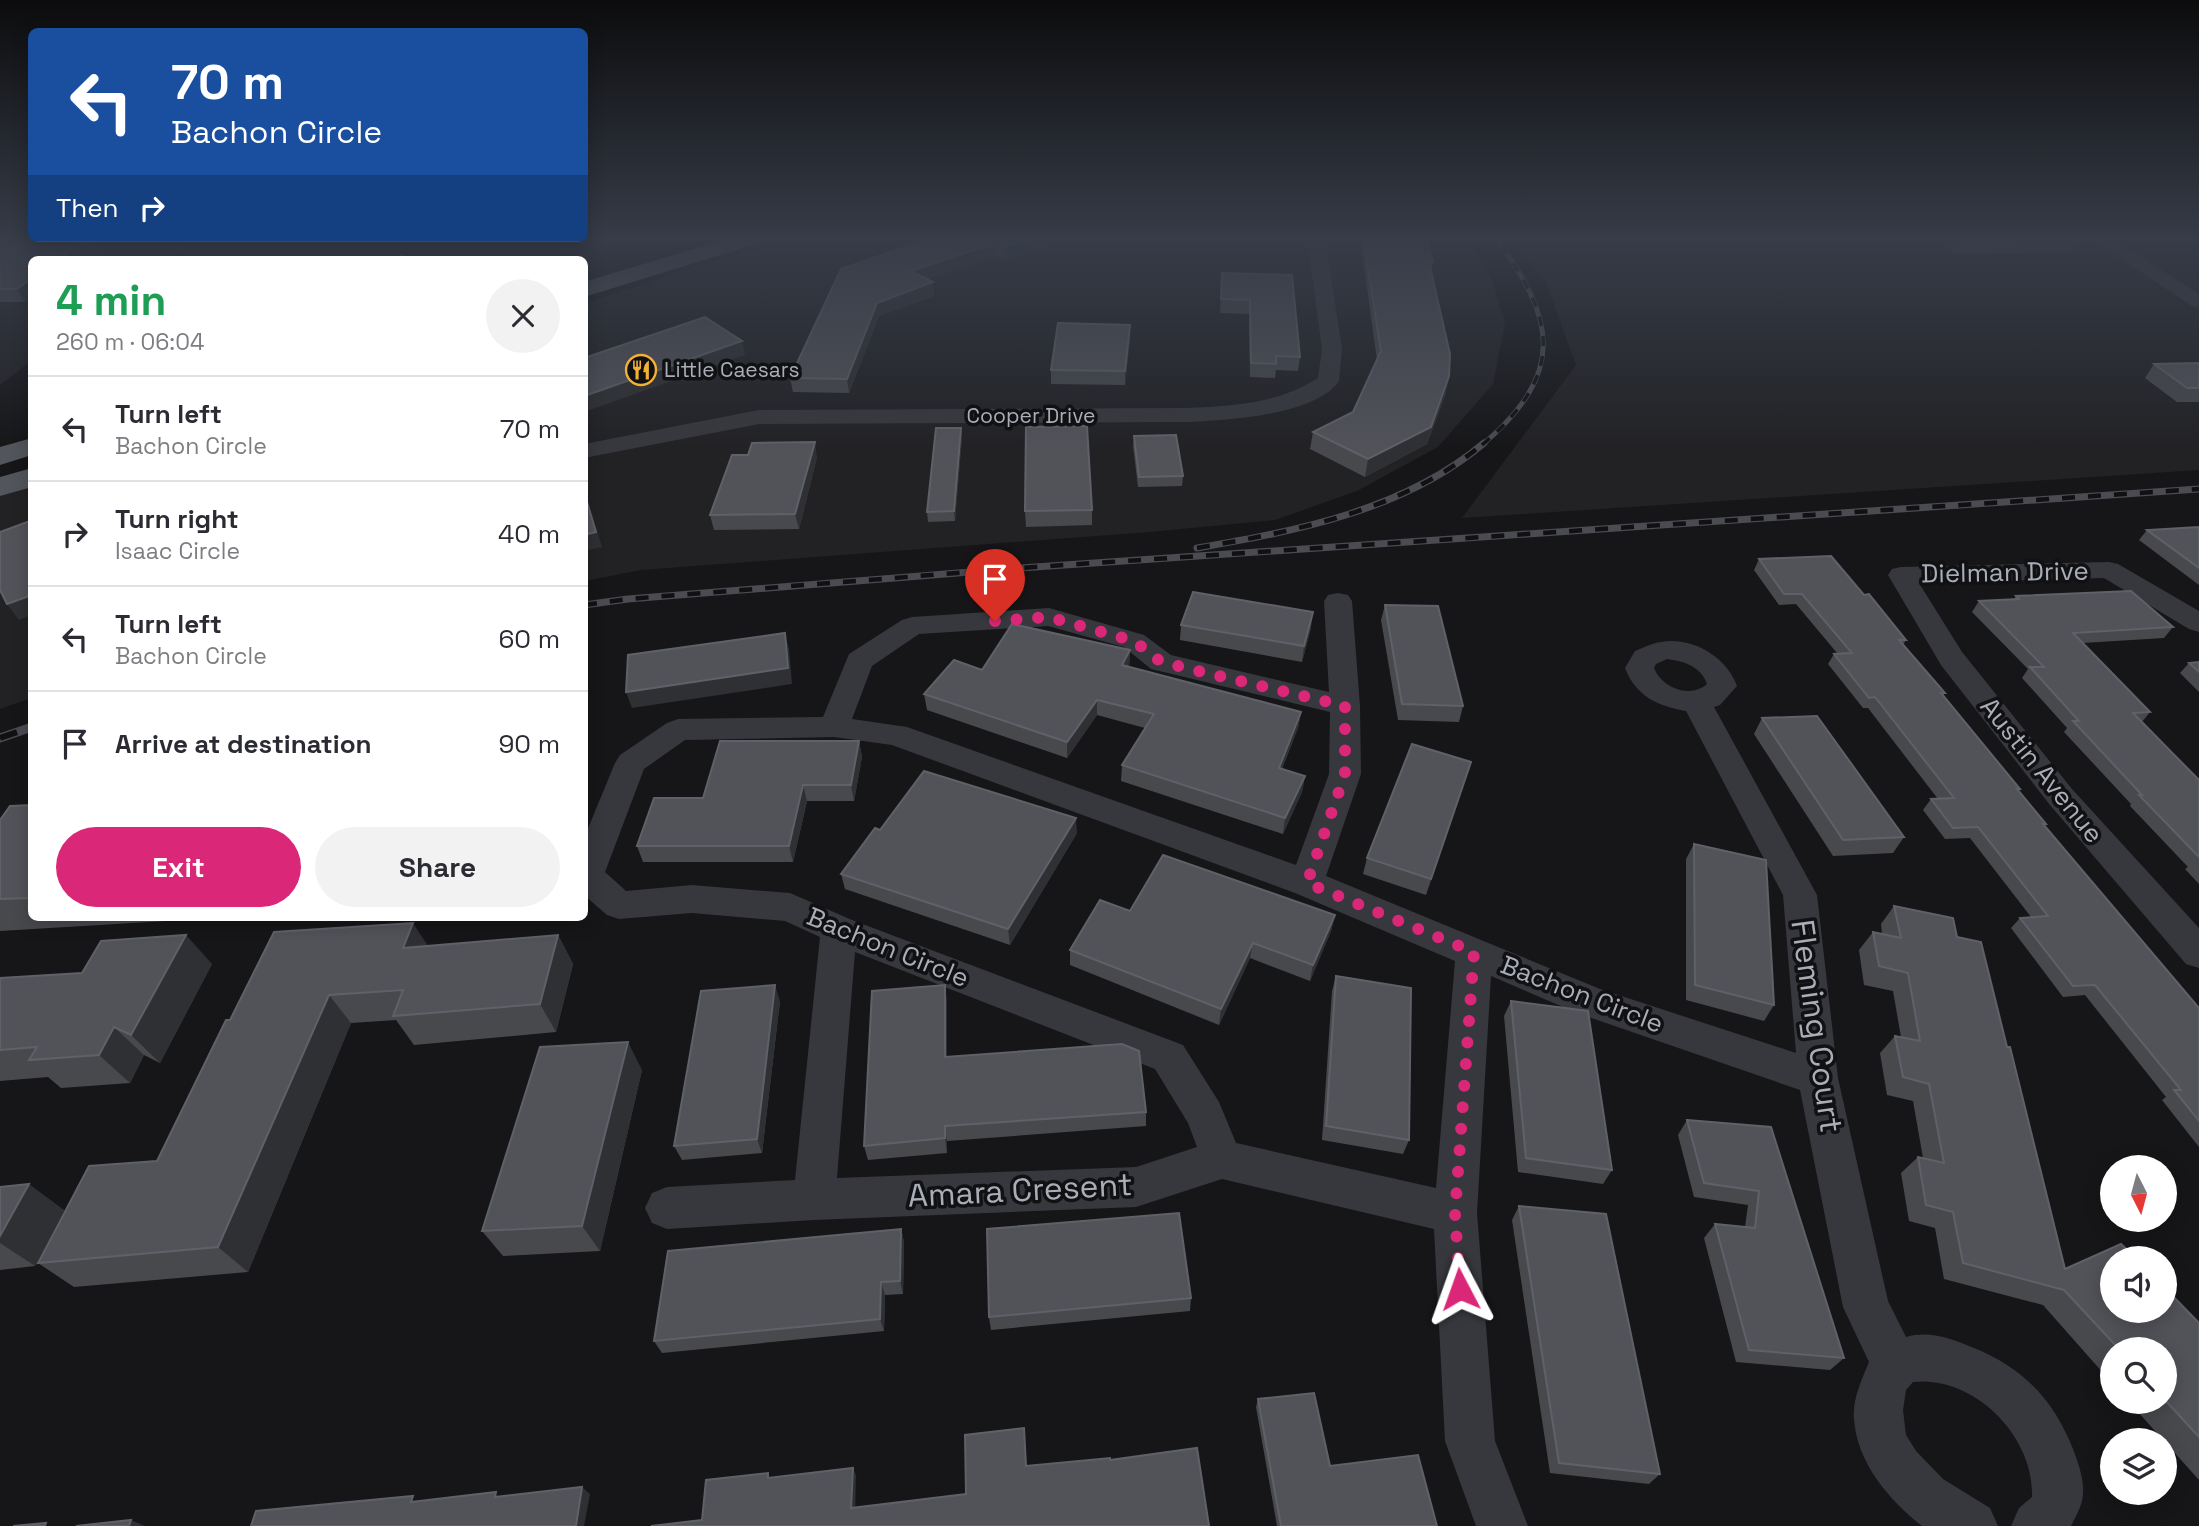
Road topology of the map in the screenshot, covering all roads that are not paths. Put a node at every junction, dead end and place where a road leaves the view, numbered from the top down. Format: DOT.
graph roads {
  1 [pos="1326,308"];
  2 [pos="28,447"];
  3 [pos="588,450"];
  4 [pos="0,456"];
  5 [pos="28,478"];
  6 [pos="0,487"];
  7 [pos="1901,575"];
  8 [pos="1338,601"];
  9 [pos="2199,623"];
  10 [pos="1696,702"];
  11 [pos="1345,706"];
  12 [pos="834,727"];
  13 [pos="588,871"];
  14 [pos="588,878"];
  15 [pos="1307,883"];
  16 [pos="839,930"];
  17 [pos="1474,952"];
  18 [pos="2199,953"];
  19 [pos="1818,1078"];
  20 [pos="1222,1159"];
  21 [pos="814,1199"];
  22 [pos="667,1208"];
  23 [pos="1455,1213"];
  24 [pos="1896,1366"];
  25 [pos="1502,1526"];
  26 [pos="1972,1526"];
  27 [pos="2037,1526"];
  1 -- 3 [label="street, Cooper Drive"];
  2 -- 4 [label="main road"];
  5 -- 6 [label="main road"];
  7 -- 9 [label="street, Dielman Drive"];
  7 -- 18 [label="street, Austin Avenue"];
  8 -- 11 [label="street"];
  10 -- 19 [label="street, Fleming Court"];
  11 -- 12 [label="street"];
  11 -- 15 [label="street"];
  12 -- 13 [label="street, Bachon Circle"];
  12 -- 15 [label="street, Bachon Circle"];
  14 -- 16 [label="street, Bachon Circle"];
  15 -- 17 [label="street, Bachon Circle"];
  16 -- 20 [label="street, Bachon Circle"];
  16 -- 21 [label="street"];
  17 -- 19 [label="street, Bachon Circle"];
  17 -- 23 [label="street"];
  19 -- 24 [label="street, Fleming Court"];
  20 -- 21 [label="street, Amara Cresent"];
  20 -- 23 [label="street"];
  21 -- 22 [label="street, Amara Cresent"];
  23 -- 25 [label="street"];
  24 -- 26 [label="street"];
  24 -- 27 [label="street"];
}
